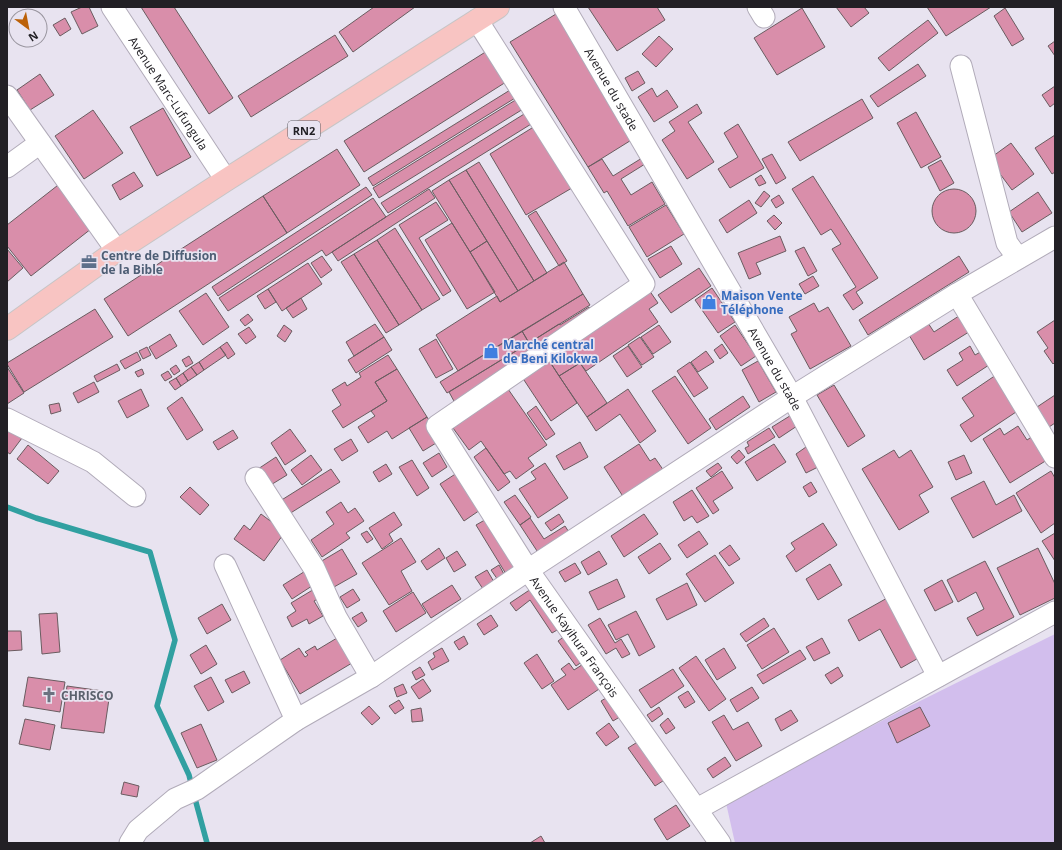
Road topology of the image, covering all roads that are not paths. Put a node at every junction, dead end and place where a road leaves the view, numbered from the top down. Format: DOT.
graph roads {
  1 [pos="112,7"];
  2 [pos="564,7"];
  3 [pos="488,11"];
  4 [pos="961,66"];
  5 [pos="7,96"];
  6 [pos="40,143"];
  7 [pos="7,167"];
  8 [pos="226,180"];
  9 [pos="1055,237"];
  10 [pos="117,251"];
  11 [pos="1018,258"];
  12 [pos="958,294"];
  13 [pos="7,329"];
  14 [pos="792,397"];
  15 [pos="7,419"];
  16 [pos="1055,458"];
  17 [pos="256,478"];
  18 [pos="135,496"];
  19 [pos="225,565"];
  20 [pos="528,570"];
  21 [pos="1055,612"];
  22 [pos="371,676"];
  23 [pos="938,676"];
  24 [pos="296,720"];
  25 [pos="696,809"];
  26 [pos="130,843"];
  27 [pos="720,843"];
  1 -- 8 [label="street, Avenue Marc-Lufungula"];
  2 -- 14 [label="street, Avenue du stade"];
  3 -- 8 [label="highway, RN2"];
  3 -- 20 [label="street, Avenue Kayihura François"];
  4 -- 11 [label="street"];
  5 -- 6 [label="street"];
  6 -- 7 [label="street"];
  6 -- 10 [label="street"];
  8 -- 10 [label="highway, RN2"];
  9 -- 11 [label="street"];
  10 -- 13 [label="highway, RN2"];
  11 -- 12 [label="street"];
  12 -- 14 [label="street"];
  12 -- 16 [label="street"];
  14 -- 20 [label="street"];
  14 -- 23 [label="street, Avenue du stade"];
  15 -- 18 [label="street"];
  17 -- 22 [label="street"];
  19 -- 24 [label="street"];
  20 -- 22 [label="street"];
  20 -- 25 [label="street, Avenue Kayihura François"];
  21 -- 23 [label="street"];
  22 -- 24 [label="street"];
  23 -- 25 [label="street"];
  24 -- 26 [label="street"];
  25 -- 27 [label="street, Avenue Kayihura François"];
}
